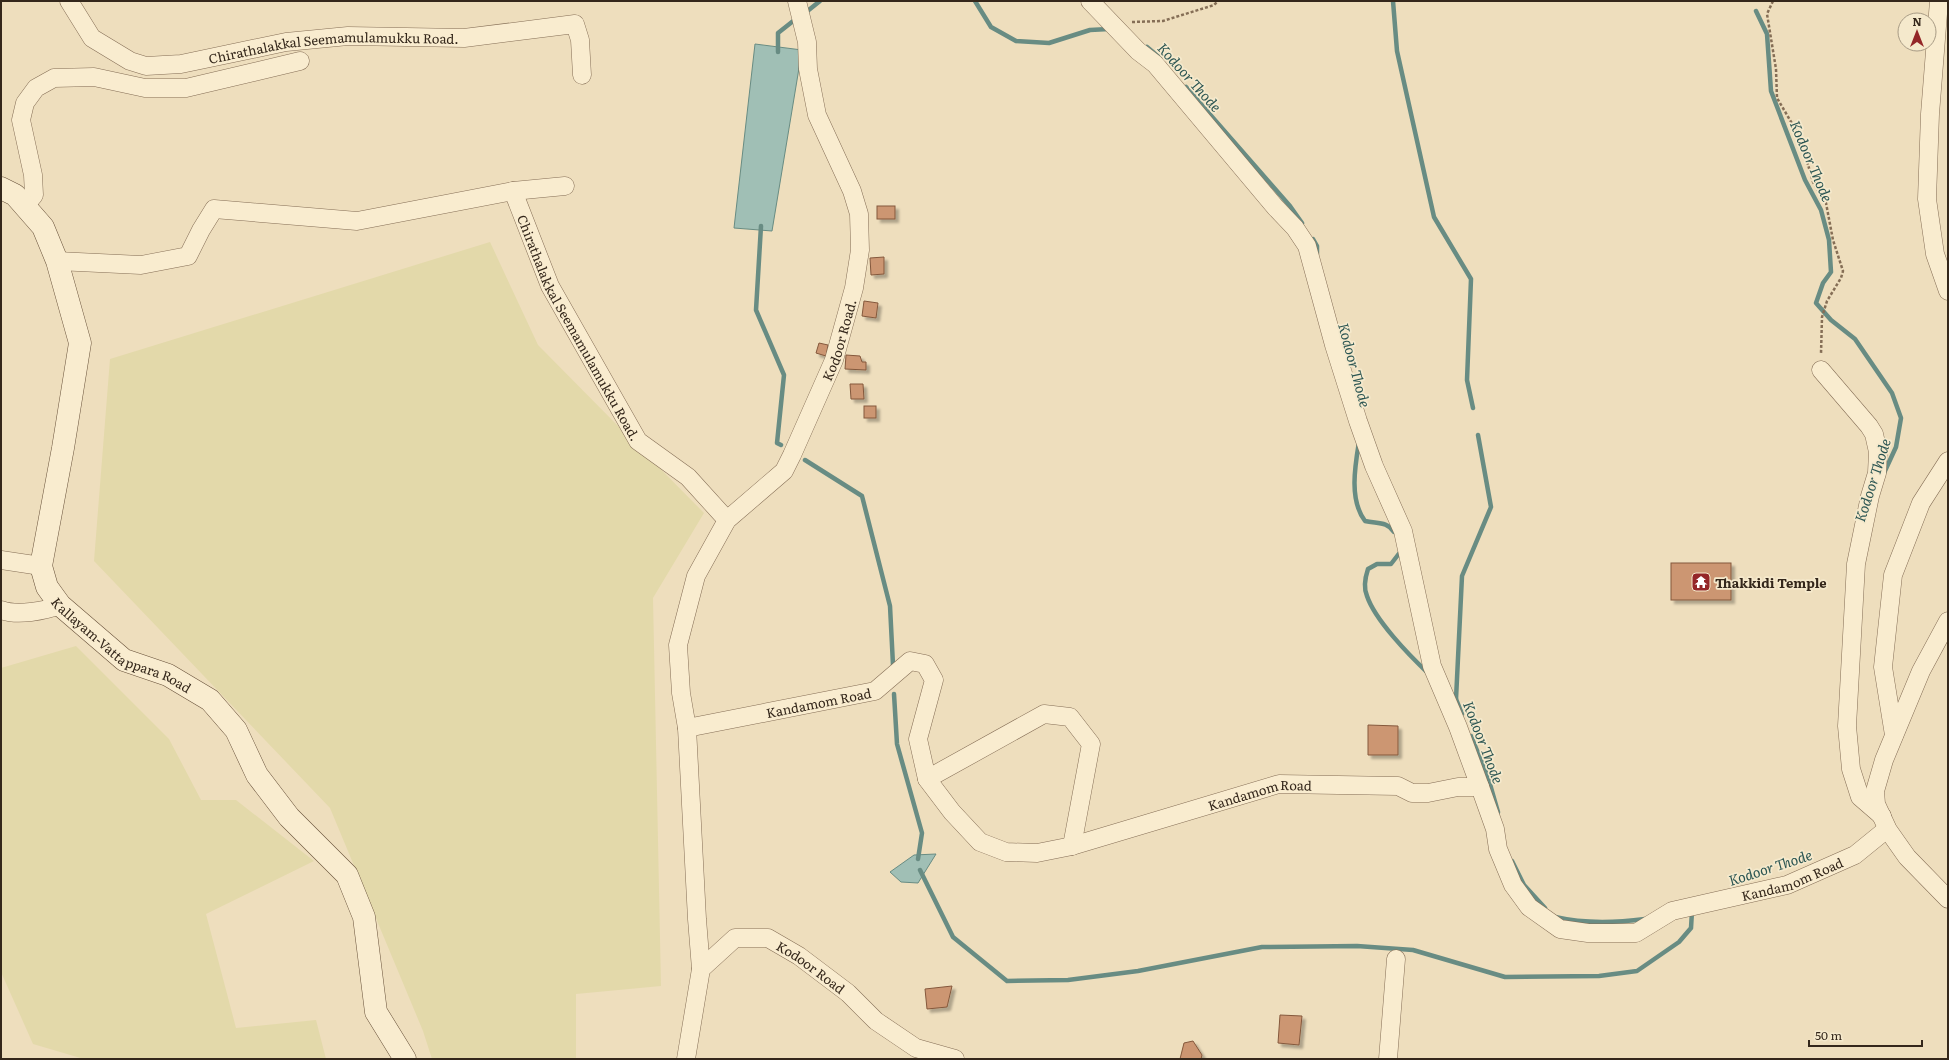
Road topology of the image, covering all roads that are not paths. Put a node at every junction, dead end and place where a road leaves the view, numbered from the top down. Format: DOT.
graph roads {
  1 [pos="69,1"];
  2 [pos="1090,1"];
  3 [pos="1939,1"];
  4 [pos="800,10"];
  5 [pos="300,61"];
  6 [pos="582,76"];
  7 [pos="565,186"];
  8 [pos="1,188"];
  9 [pos="513,191"];
  10 [pos="25,206"];
  11 [pos="57,261"];
  12 [pos="1948,291"];
  13 [pos="1821,370"];
  14 [pos="1948,461"];
  15 [pos="727,520"];
  16 [pos="1,560"];
  17 [pos="41,566"];
  18 [pos="60,605"];
  19 [pos="1,610"];
  20 [pos="1948,621"];
  21 [pos="688,728"];
  22 [pos="1894,735"];
  23 [pos="927,779"];
  24 [pos="1480,787"];
  25 [pos="1885,823"];
  26 [pos="1072,846"];
  27 [pos="1948,899"];
  28 [pos="1396,959"];
  29 [pos="701,969"];
  30 [pos="405,1059"];
  31 [pos="686,1059"];
  32 [pos="955,1059"];
  33 [pos="1388,1059"];
  1 -- 6 [label="street, Chirathalakkal Seemamulamukku Road."];
  2 -- 24 [label="street"];
  3 -- 12 [label="street"];
  4 -- 15 [label="street, Kodoor Road."];
  5 -- 10 [label="street"];
  7 -- 9 [label="street"];
  8 -- 10 [label="street, Kallayam-Vattappara Road"];
  9 -- 11 [label="street"];
  9 -- 15 [label="street, Chirathalakkal Seemamulamukku Road."];
  10 -- 11 [label="street, Kallayam-Vattappara Road"];
  11 -- 17 [label="street, Kallayam-Vattappara Road"];
  13 -- 25 [label="street"];
  14 -- 22 [label="street"];
  15 -- 21 [label="street, Kodoor Road."];
  16 -- 17 [label="street"];
  17 -- 18 [label="street, Kallayam-Vattappara Road"];
  18 -- 19 [label="street"];
  18 -- 30 [label="street, Kallayam-Vattappara Road"];
  20 -- 22 [label="street"];
  21 -- 23 [label="street, Kandamom Road"];
  21 -- 29 [label="street, Kodoor Road."];
  22 -- 25 [label="street"];
  23 -- 26 [label="street, Kandamom Road"];
  23 -- 26 [label="street"];
  24 -- 25 [label="street, Kandamom Road"];
  24 -- 26 [label="street, Kandamom Road"];
  25 -- 27 [label="street"];
  28 -- 33 [label="street"];
  29 -- 31 [label="street"];
  29 -- 32 [label="street, Kodoor Road"];
}
